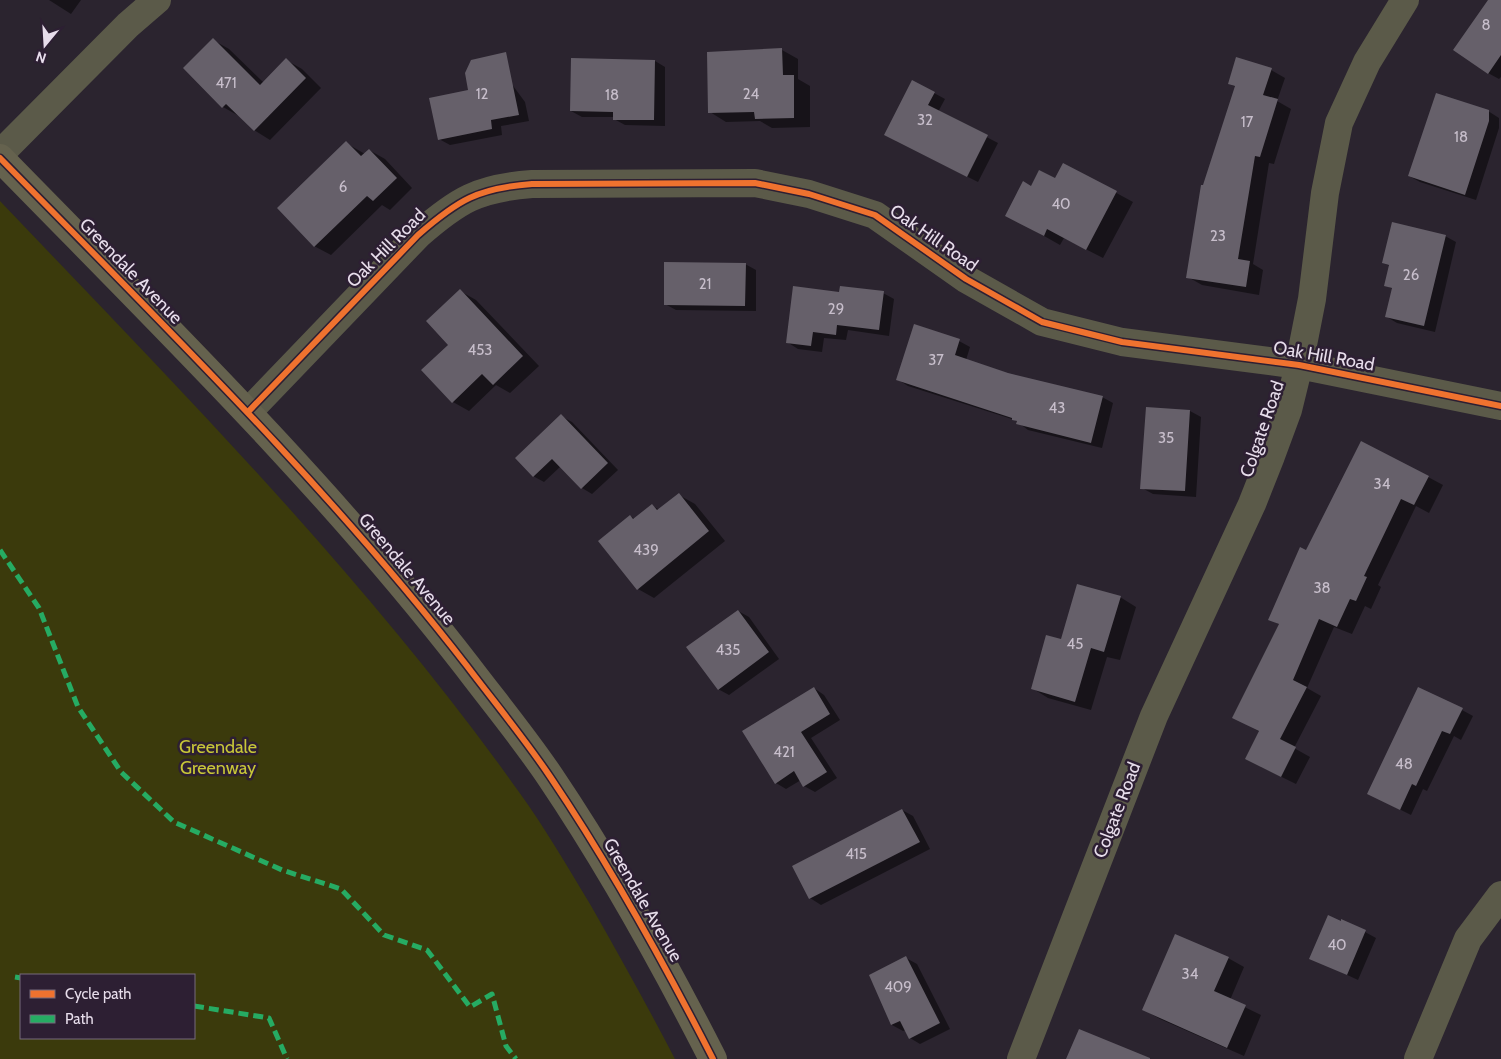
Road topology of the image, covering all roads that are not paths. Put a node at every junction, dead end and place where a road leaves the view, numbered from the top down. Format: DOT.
graph roads {
  1 [pos="157,0"];
  2 [pos="1405,0"];
  3 [pos="0,154"];
  4 [pos="0,158"];
  5 [pos="1299,365"];
  6 [pos="1501,406"];
  7 [pos="248,412"];
  8 [pos="1501,895"];
  9 [pos="713,1059"];
  10 [pos="1021,1059"];
  11 [pos="1418,1059"];
  1 -- 3 [label="street"];
  2 -- 5 [label="street, Colgate Road"];
  4 -- 7 [label="main road, Greendale Avenue"];
  5 -- 6 [label="street, Oak Hill Road"];
  5 -- 7 [label="street, Oak Hill Road"];
  5 -- 10 [label="street, Colgate Road"];
  7 -- 9 [label="main road, Greendale Avenue"];
  8 -- 11 [label="street"];
}
